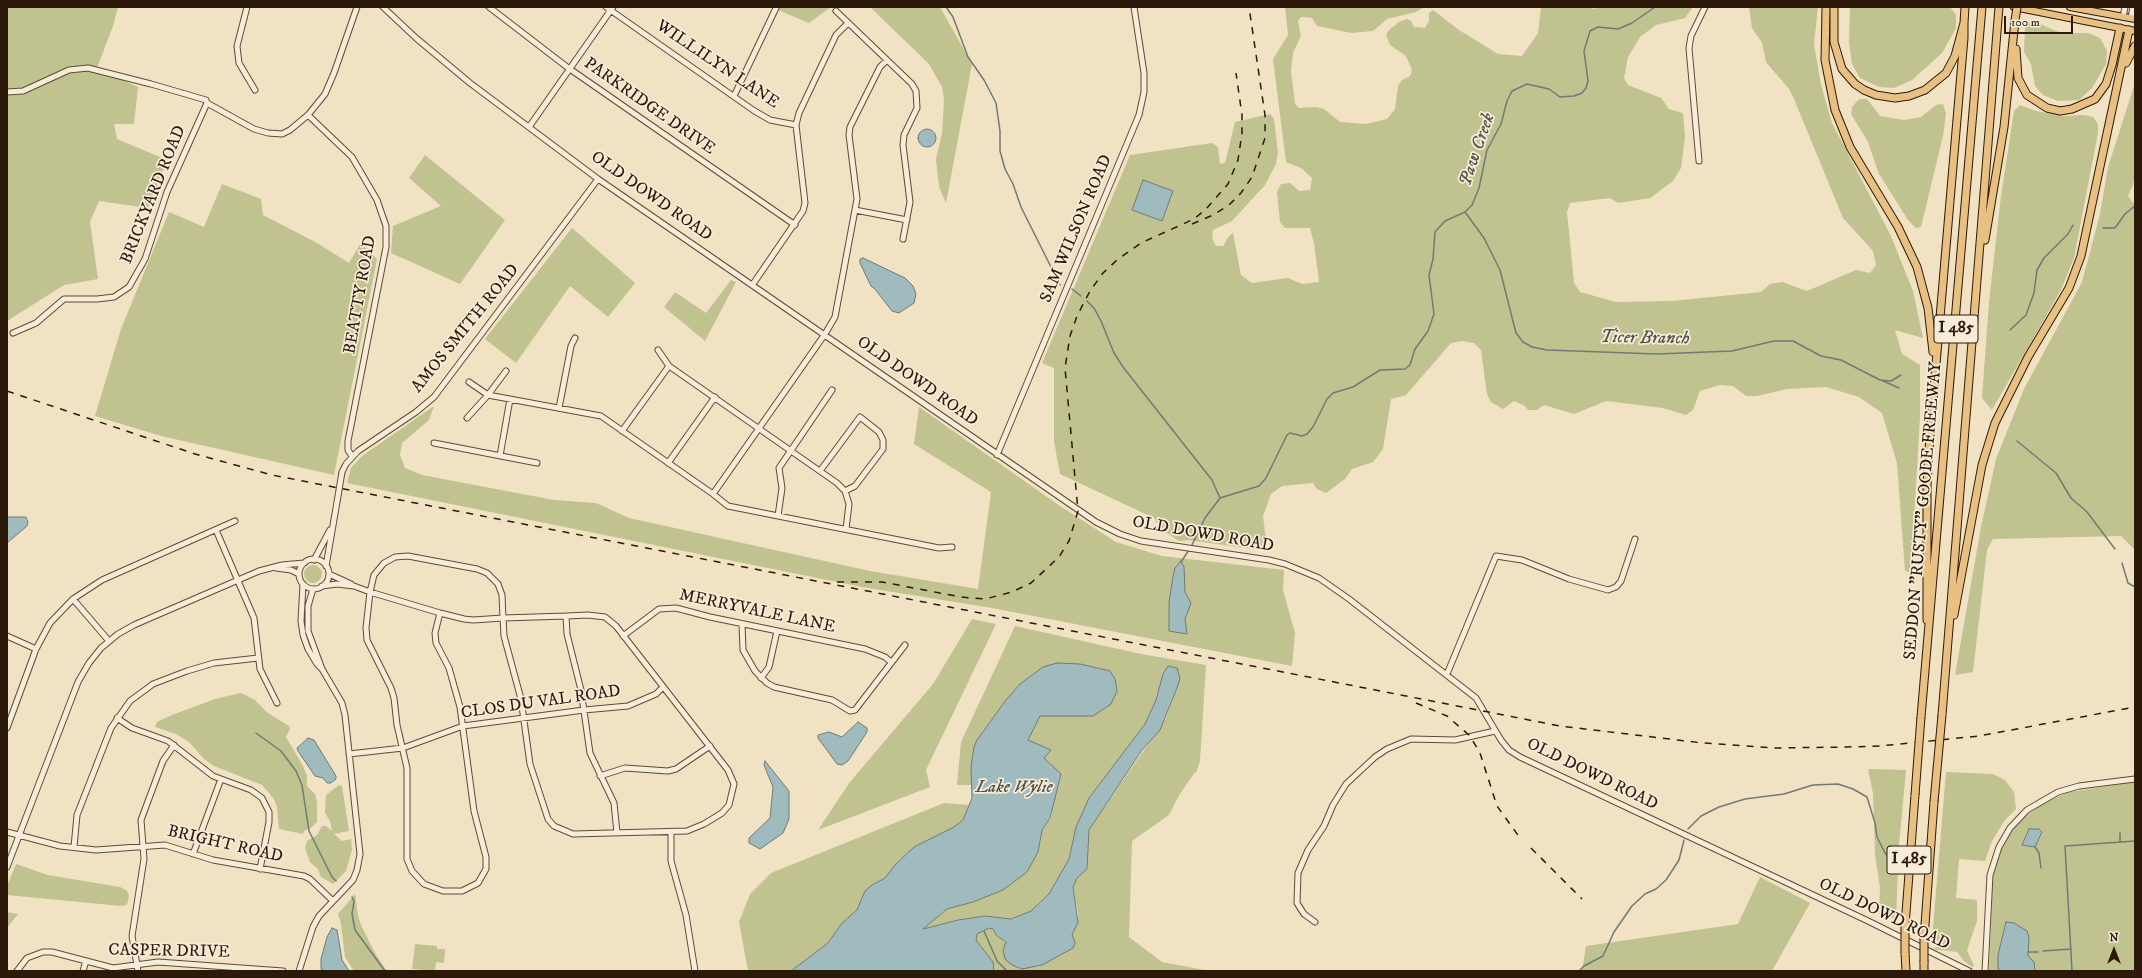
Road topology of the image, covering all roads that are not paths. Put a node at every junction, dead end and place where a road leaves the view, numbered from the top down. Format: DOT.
graph roads {
  1 [pos="247,7"];
  2 [pos="357,7"];
  3 [pos="383,7"];
  4 [pos="489,7"];
  5 [pos="1134,7"];
  6 [pos="1705,7"];
  7 [pos="1826,7"];
  8 [pos="1834,7"];
  9 [pos="1982,7"];
  10 [pos="1999,7"];
  11 [pos="2016,7"];
  12 [pos="2070,7"];
  13 [pos="2125,7"];
  14 [pos="2134,7"];
  15 [pos="610,8"];
  16 [pos="776,8"];
  17 [pos="836,11"];
  18 [pos="1965,11"];
  19 [pos="2123,17"];
  20 [pos="2133,19"];
  21 [pos="2016,21"];
  22 [pos="848,23"];
  23 [pos="1964,23"];
  24 [pos="2120,28"];
  25 [pos="2132,31"];
  26 [pos="2135,46"];
  27 [pos="886,60"];
  28 [pos="570,69"];
  29 [pos="2121,74"];
  30 [pos="254,90"];
  31 [pos="7,92"];
  32 [pos="734,96"];
  33 [pos="207,103"];
  34 [pos="308,115"];
  35 [pos="796,125"];
  36 [pos="529,127"];
  37 [pos="1699,161"];
  38 [pos="598,178"];
  39 [pos="855,210"];
  40 [pos="907,220"];
  41 [pos="795,225"];
  42 [pos="903,239"];
  43 [pos="753,284"];
  44 [pos="1978,285"];
  45 [pos="13,333"];
  46 [pos="825,334"];
  47 [pos="576,338"];
  48 [pos="658,350"];
  49 [pos="669,366"];
  50 [pos="506,371"];
  51 [pos="469,382"];
  52 [pos="832,390"];
  53 [pos="1933,392"];
  54 [pos="488,395"];
  55 [pos="715,397"];
  56 [pos="510,399"];
  57 [pos="559,408"];
  58 [pos="467,418"];
  59 [pos="760,428"];
  60 [pos="622,431"];
  61 [pos="434,443"];
  62 [pos="790,450"];
  63 [pos="997,455"];
  64 [pos="352,456"];
  65 [pos="500,456"];
  66 [pos="537,463"];
  67 [pos="668,463"];
  68 [pos="820,471"];
  69 [pos="845,491"];
  70 [pos="713,494"];
  71 [pos="778,516"];
  72 [pos="235,521"];
  73 [pos="331,527"];
  74 [pos="846,529"];
  75 [pos="216,530"];
  76 [pos="1634,539"];
  77 [pos="952,547"];
  78 [pos="314,560"];
  79 [pos="304,563"];
  80 [pos="326,566"];
  81 [pos="273,567"];
  82 [pos="299,574"];
  83 [pos="329,574"];
  84 [pos="238,580"];
  85 [pos="303,584"];
  86 [pos="322,586"];
  87 [pos="354,586"];
  88 [pos="313,589"];
  89 [pos="370,592"];
  90 [pos="73,599"];
  91 [pos="440,613"];
  92 [pos="566,616"];
  93 [pos="503,618"];
  94 [pos="742,624"];
  95 [pos="777,631"];
  96 [pos="7,636"];
  97 [pos="623,636"];
  98 [pos="1927,640"];
  99 [pos="109,641"];
  100 [pos="905,645"];
  101 [pos="36,648"];
  102 [pos="1947,650"];
  103 [pos="258,658"];
  104 [pos="891,662"];
  105 [pos="322,669"];
  106 [pos="1447,674"];
  107 [pos="761,678"];
  108 [pos="663,686"];
  109 [pos="277,703"];
  110 [pos="584,710"];
  111 [pos="117,718"];
  112 [pos="523,718"];
  113 [pos="463,726"];
  114 [pos="7,728"];
  115 [pos="1495,731"];
  116 [pos="174,745"];
  117 [pos="710,746"];
  118 [pos="403,748"];
  119 [pos="349,754"];
  120 [pos="600,776"];
  121 [pos="221,779"];
  122 [pos="2135,779"];
  123 [pos="7,832"];
  124 [pos="670,832"];
  125 [pos="617,833"];
  126 [pos="20,834"];
  127 [pos="143,846"];
  128 [pos="74,847"];
  129 [pos="193,854"];
  130 [pos="7,867"];
  131 [pos="260,869"];
  132 [pos="333,901"];
  133 [pos="1315,922"];
  134 [pos="86,961"];
  135 [pos="138,968"];
  136 [pos="17,971"];
  137 [pos="84,971"];
  138 [pos="283,971"];
  139 [pos="299,971"];
  140 [pos="695,971"];
  141 [pos="1906,971"];
  142 [pos="1924,971"];
  143 [pos="1970,971"];
  144 [pos="1985,971"];
  1 -- 30 [label="street"];
  2 -- 34 [label="street"];
  3 -- 36 [label="street, OLD DOWD ROAD"];
  4 -- 28 [label="street, PARKRIDGE DRIVE"];
  5 -- 63 [label="street, SAM WILSON ROAD"];
  6 -- 37 [label="street"];
  7 -- 53 [label="highway"];
  8 -- 23 [label="highway"];
  9 -- 98 [label="highway, SEDDON \"RUSTY\" GOODE FREEWAY / I 485"];
  10 -- 44 [label="highway, SEDDON \"RUSTY\" GOODE FREEWAY / I 485"];
  11 -- 21 [label="highway, bridge"];
  11 -- 24 [label="main road"];
  12 -- 19 [label="main road"];
  13 -- 19 [label="street"];
  14 -- 20 [label="street"];
  15 -- 28 [label="street"];
  15 -- 32 [label="street, WILLILYN LANE"];
  16 -- 32 [label="street"];
  17 -- 22 [label="street"];
  18 -- 23 [label="highway"];
  19 -- 20 [label="main road"];
  19 -- 24 [label="main road"];
  20 -- 25 [label="main road"];
  21 -- 24 [label="highway"];
  21 -- 44 [label="highway"];
  22 -- 27 [label="street"];
  22 -- 35 [label="street"];
  23 -- 53 [label="highway"];
  24 -- 25 [label="main road"];
  25 -- 29 [label="highway"];
  26 -- 29 [label="highway"];
  27 -- 39 [label="street"];
  27 -- 40 [label="street"];
  28 -- 36 [label="street"];
  28 -- 41 [label="street, PARKRIDGE DRIVE"];
  29 -- 102 [label="highway"];
  31 -- 33 [label="street"];
  32 -- 35 [label="street, WILLILYN LANE"];
  33 -- 34 [label="street"];
  33 -- 45 [label="street, BRICKYARD ROAD"];
  34 -- 64 [label="street, BEATTY ROAD"];
  35 -- 41 [label="street"];
  36 -- 38 [label="street, OLD DOWD ROAD"];
  38 -- 43 [label="street, OLD DOWD ROAD"];
  38 -- 64 [label="street, AMOS SMITH ROAD"];
  39 -- 40 [label="street"];
  39 -- 46 [label="street"];
  40 -- 42 [label="street"];
  41 -- 43 [label="street"];
  43 -- 46 [label="street, OLD DOWD ROAD"];
  44 -- 102 [label="highway, SEDDON \"RUSTY\" GOODE FREEWAY / I 485"];
  46 -- 59 [label="street"];
  46 -- 63 [label="street, OLD DOWD ROAD"];
  47 -- 57 [label="street"];
  48 -- 49 [label="street"];
  49 -- 55 [label="street"];
  49 -- 60 [label="street"];
  50 -- 54 [label="street"];
  51 -- 54 [label="street"];
  52 -- 62 [label="street"];
  53 -- 98 [label="highway"];
  54 -- 56 [label="street"];
  54 -- 58 [label="street"];
  55 -- 59 [label="street"];
  55 -- 67 [label="street"];
  56 -- 57 [label="street"];
  56 -- 65 [label="street"];
  57 -- 60 [label="street"];
  59 -- 62 [label="street"];
  59 -- 70 [label="street"];
  60 -- 67 [label="street"];
  61 -- 65 [label="street"];
  62 -- 68 [label="street"];
  62 -- 71 [label="street"];
  63 -- 106 [label="street, OLD DOWD ROAD"];
  64 -- 73 [label="street, AMOS SMITH ROAD, bridge"];
  65 -- 66 [label="street"];
  67 -- 70 [label="street"];
  68 -- 69 [label="street"];
  68 -- 69 [label="street"];
  69 -- 74 [label="street"];
  70 -- 71 [label="street"];
  71 -- 74 [label="street"];
  72 -- 75 [label="street"];
  73 -- 78 [label="street, AMOS SMITH ROAD"];
  73 -- 80 [label="street, AMOS SMITH ROAD"];
  74 -- 77 [label="street"];
  75 -- 84 [label="street"];
  75 -- 90 [label="street"];
  76 -- 106 [label="street"];
  78 -- 79 [label="street"];
  78 -- 80 [label="street"];
  79 -- 81 [label="street"];
  79 -- 82 [label="street"];
  80 -- 83 [label="street"];
  81 -- 82 [label="street"];
  81 -- 84 [label="street"];
  82 -- 85 [label="street"];
  83 -- 86 [label="street"];
  83 -- 87 [label="street"];
  84 -- 99 [label="street"];
  84 -- 103 [label="street"];
  85 -- 88 [label="street"];
  85 -- 105 [label="street"];
  86 -- 87 [label="street"];
  86 -- 88 [label="street"];
  87 -- 89 [label="street"];
  88 -- 105 [label="street"];
  89 -- 91 [label="street"];
  89 -- 93 [label="street"];
  89 -- 118 [label="street"];
  90 -- 99 [label="street"];
  90 -- 101 [label="street"];
  91 -- 93 [label="street"];
  91 -- 113 [label="street"];
  92 -- 93 [label="street"];
  92 -- 97 [label="street"];
  92 -- 110 [label="street"];
  93 -- 112 [label="street"];
  94 -- 95 [label="street, MERRYVALE LANE"];
  94 -- 97 [label="street, MERRYVALE LANE"];
  94 -- 107 [label="street"];
  95 -- 104 [label="street, MERRYVALE LANE"];
  95 -- 107 [label="street"];
  96 -- 101 [label="street"];
  97 -- 108 [label="street"];
  98 -- 141 [label="highway, SEDDON \"RUSTY\" GOODE FREEWAY / I 485, bridge"];
  99 -- 126 [label="street"];
  100 -- 104 [label="street"];
  101 -- 114 [label="street"];
  102 -- 142 [label="highway, SEDDON \"RUSTY\" GOODE FREEWAY / I 485, bridge"];
  103 -- 109 [label="street"];
  103 -- 111 [label="street"];
  104 -- 107 [label="street"];
  105 -- 119 [label="street"];
  106 -- 115 [label="street, OLD DOWD ROAD"];
  108 -- 110 [label="street, CLOS DU VAL ROAD"];
  108 -- 117 [label="street"];
  110 -- 112 [label="street, CLOS DU VAL ROAD"];
  110 -- 120 [label="street"];
  111 -- 116 [label="street"];
  111 -- 128 [label="street"];
  112 -- 113 [label="street, CLOS DU VAL ROAD"];
  112 -- 125 [label="street"];
  113 -- 118 [label="street, CLOS DU VAL ROAD"];
  113 -- 118 [label="street"];
  115 -- 133 [label="street"];
  115 -- 143 [label="street, OLD DOWD ROAD"];
  116 -- 121 [label="street"];
  116 -- 127 [label="street"];
  117 -- 120 [label="street"];
  117 -- 124 [label="street"];
  118 -- 119 [label="street, CLOS DU VAL ROAD"];
  119 -- 132 [label="street"];
  120 -- 125 [label="street"];
  121 -- 129 [label="street"];
  121 -- 131 [label="street"];
  122 -- 144 [label="street"];
  123 -- 126 [label="street, BRIGHT ROAD"];
  124 -- 125 [label="street"];
  124 -- 140 [label="street"];
  126 -- 128 [label="street, BRIGHT ROAD"];
  126 -- 130 [label="street"];
  127 -- 128 [label="street, BRIGHT ROAD"];
  127 -- 129 [label="street, BRIGHT ROAD"];
  127 -- 135 [label="street"];
  129 -- 131 [label="street, BRIGHT ROAD"];
  131 -- 132 [label="street, BRIGHT ROAD"];
  132 -- 139 [label="street"];
  134 -- 135 [label="street, CASPER DRIVE"];
  134 -- 136 [label="street, CASPER DRIVE"];
  134 -- 137 [label="street"];
  135 -- 138 [label="street, CASPER DRIVE"];
}
